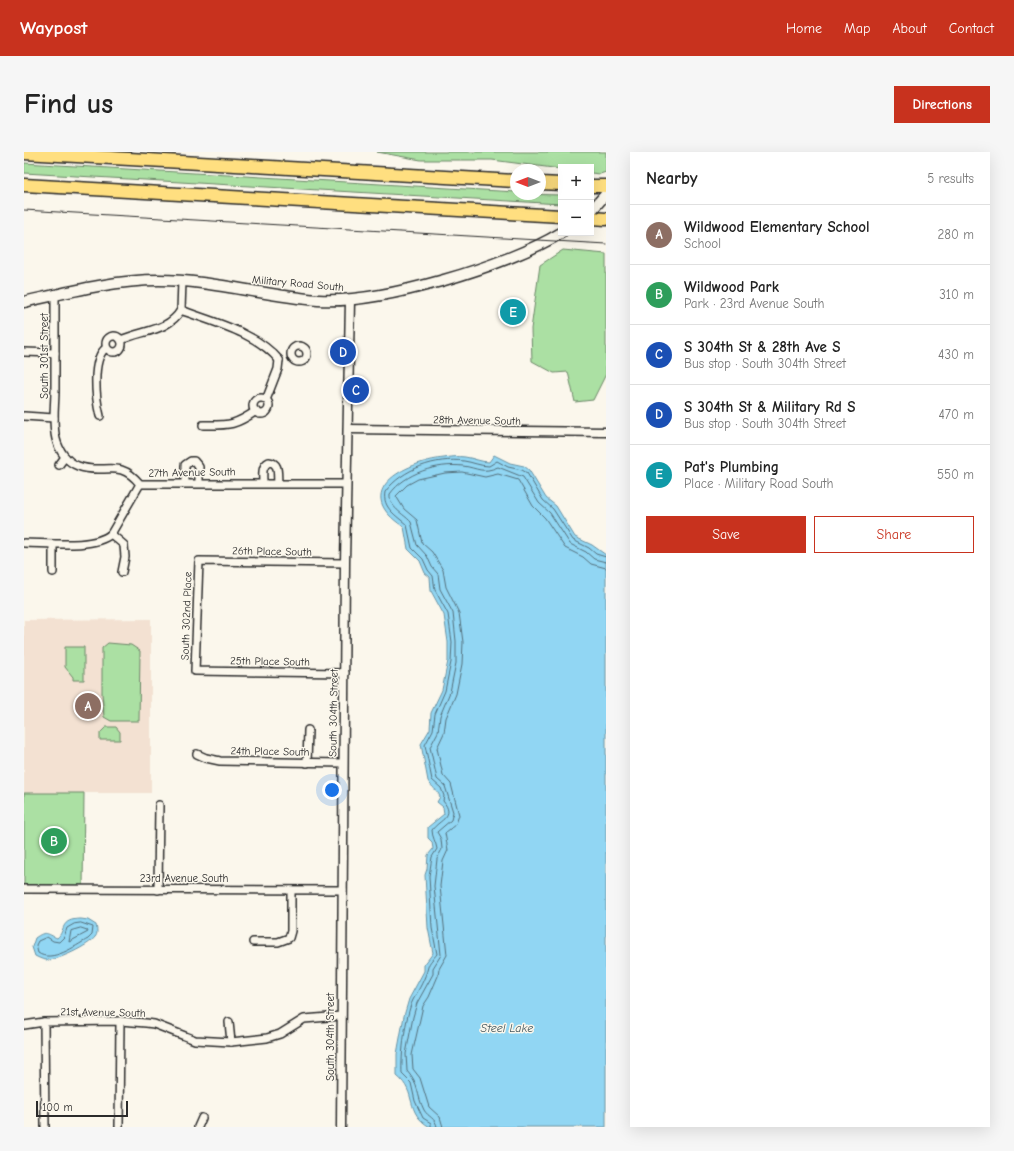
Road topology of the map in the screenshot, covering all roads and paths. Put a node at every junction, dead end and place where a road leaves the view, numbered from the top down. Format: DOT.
graph roads {
  1 [pos="24,153"];
  2 [pos="510,182"];
  3 [pos="546,183"];
  4 [pos="558,184"];
  5 [pos="24,185"];
  6 [pos="594,186"];
  7 [pos="606,186"];
  8 [pos="606,194"];
  9 [pos="594,208"];
  10 [pos="557,216"];
  11 [pos="594,218"];
  12 [pos="606,219"];
  13 [pos="558,234"];
  14 [pos="182,281"];
  15 [pos="55,295"];
  16 [pos="350,300"];
  17 [pos="24,302"];
  18 [pos="181,310"];
  19 [pos="121,340"];
  20 [pos="106,348"];
  21 [pos="24,352"];
  22 [pos="55,353"];
  23 [pos="291,356"];
  24 [pos="279,360"];
  25 [pos="266,400"];
  26 [pos="256,411"];
  27 [pos="24,416"];
  28 [pos="100,416"];
  29 [pos="54,418"];
  30 [pos="203,425"];
  31 [pos="348,429"];
  32 [pos="606,432"];
  33 [pos="65,457"];
  34 [pos="59,466"];
  35 [pos="199,482"];
  36 [pos="185,483"];
  37 [pos="263,483"];
  38 [pos="278,483"];
  39 [pos="140,484"];
  40 [pos="346,484"];
  41 [pos="111,534"];
  42 [pos="24,543"];
  43 [pos="53,544"];
  44 [pos="199,561"];
  45 [pos="345,563"];
  46 [pos="53,572"];
  47 [pos="122,572"];
  48 [pos="195,671"];
  49 [pos="345,673"];
  50 [pos="308,730"];
  51 [pos="197,754"];
  52 [pos="307,763"];
  53 [pos="343,763"];
  54 [pos="159,805"];
  55 [pos="24,889"];
  56 [pos="158,890"];
  57 [pos="291,890"];
  58 [pos="343,890"];
  59 [pos="253,942"];
  60 [pos="341,1016"];
  61 [pos="120,1021"];
  62 [pos="44,1022"];
  63 [pos="229,1022"];
  64 [pos="24,1025"];
  65 [pos="231,1042"];
  66 [pos="202,1118"];
  67 [pos="45,1127"];
  68 [pos="119,1127"];
  69 [pos="198,1127"];
  70 [pos="341,1127"];
  1 -- 2 [label="highway"];
  3 -- 4 [label="highway"];
  5 -- 10 [label="highway"];
  6 -- 7 [label="highway"];
  8 -- 9 [label="main road"];
  11 -- 12 [label="highway"];
  13 -- 16 [label="main road, Military Road South"];
  14 -- 15 [label="main road, Military Road South"];
  14 -- 16 [label="main road, Military Road South"];
  14 -- 18 [label="street"];
  15 -- 17 [label="main road, Military Road South"];
  15 -- 22 [label="street, South 301st Street"];
  16 -- 31 [label="street, South 304th Street"];
  18 -- 19 [label="street"];
  18 -- 24 [label="street"];
  19 -- 20 [label="street"];
  19 -- 20 [label="street"];
  20 -- 28 [label="street"];
  21 -- 22 [label="street"];
  22 -- 29 [label="street, South 301st Street"];
  23 -- 24 [label="street"];
  24 -- 25 [label="street"];
  25 -- 26 [label="street"];
  25 -- 26 [label="street"];
  26 -- 30 [label="street"];
  27 -- 29 [label="street"];
  29 -- 33 [label="street"];
  31 -- 32 [label="street, 28th Avenue South"];
  31 -- 40 [label="street, South 304th Street"];
  33 -- 34 [label="street"];
  33 -- 39 [label="street, 27th Avenue South"];
  35 -- 36 [label="street, 27th Avenue South"];
  35 -- 36 [label="street"];
  35 -- 37 [label="street, 27th Avenue South"];
  36 -- 39 [label="street, 27th Avenue South"];
  37 -- 38 [label="street, 27th Avenue South"];
  37 -- 38 [label="street"];
  38 -- 40 [label="street, 27th Avenue South"];
  39 -- 41 [label="street"];
  40 -- 45 [label="street, South 304th Street"];
  41 -- 43 [label="street"];
  41 -- 47 [label="street"];
  42 -- 43 [label="street"];
  43 -- 46 [label="street"];
  44 -- 45 [label="street, 26th Place South"];
  44 -- 48 [label="street, South 302nd Place"];
  45 -- 49 [label="street, South 304th Street"];
  48 -- 49 [label="street, 25th Place South"];
  49 -- 53 [label="street, South 304th Street"];
  50 -- 52 [label="street"];
  51 -- 52 [label="street, 24th Place South"];
  52 -- 53 [label="street, 24th Place South"];
  53 -- 58 [label="street, South 304th Street"];
  54 -- 56 [label="street"];
  55 -- 56 [label="street, 23rd Avenue South"];
  56 -- 57 [label="street, 23rd Avenue South"];
  57 -- 58 [label="street, 23rd Avenue South"];
  57 -- 59 [label="street"];
  58 -- 60 [label="street, South 304th Street"];
  60 -- 65 [label="street, 21st Avenue South"];
  60 -- 70 [label="street, South 304th Street"];
  61 -- 62 [label="street, 21st Avenue South"];
  61 -- 65 [label="street, 21st Avenue South"];
  61 -- 68 [label="street"];
  62 -- 64 [label="street, 21st Avenue South"];
  62 -- 67 [label="street"];
  63 -- 65 [label="street"];
  66 -- 69 [label="street"];
}
